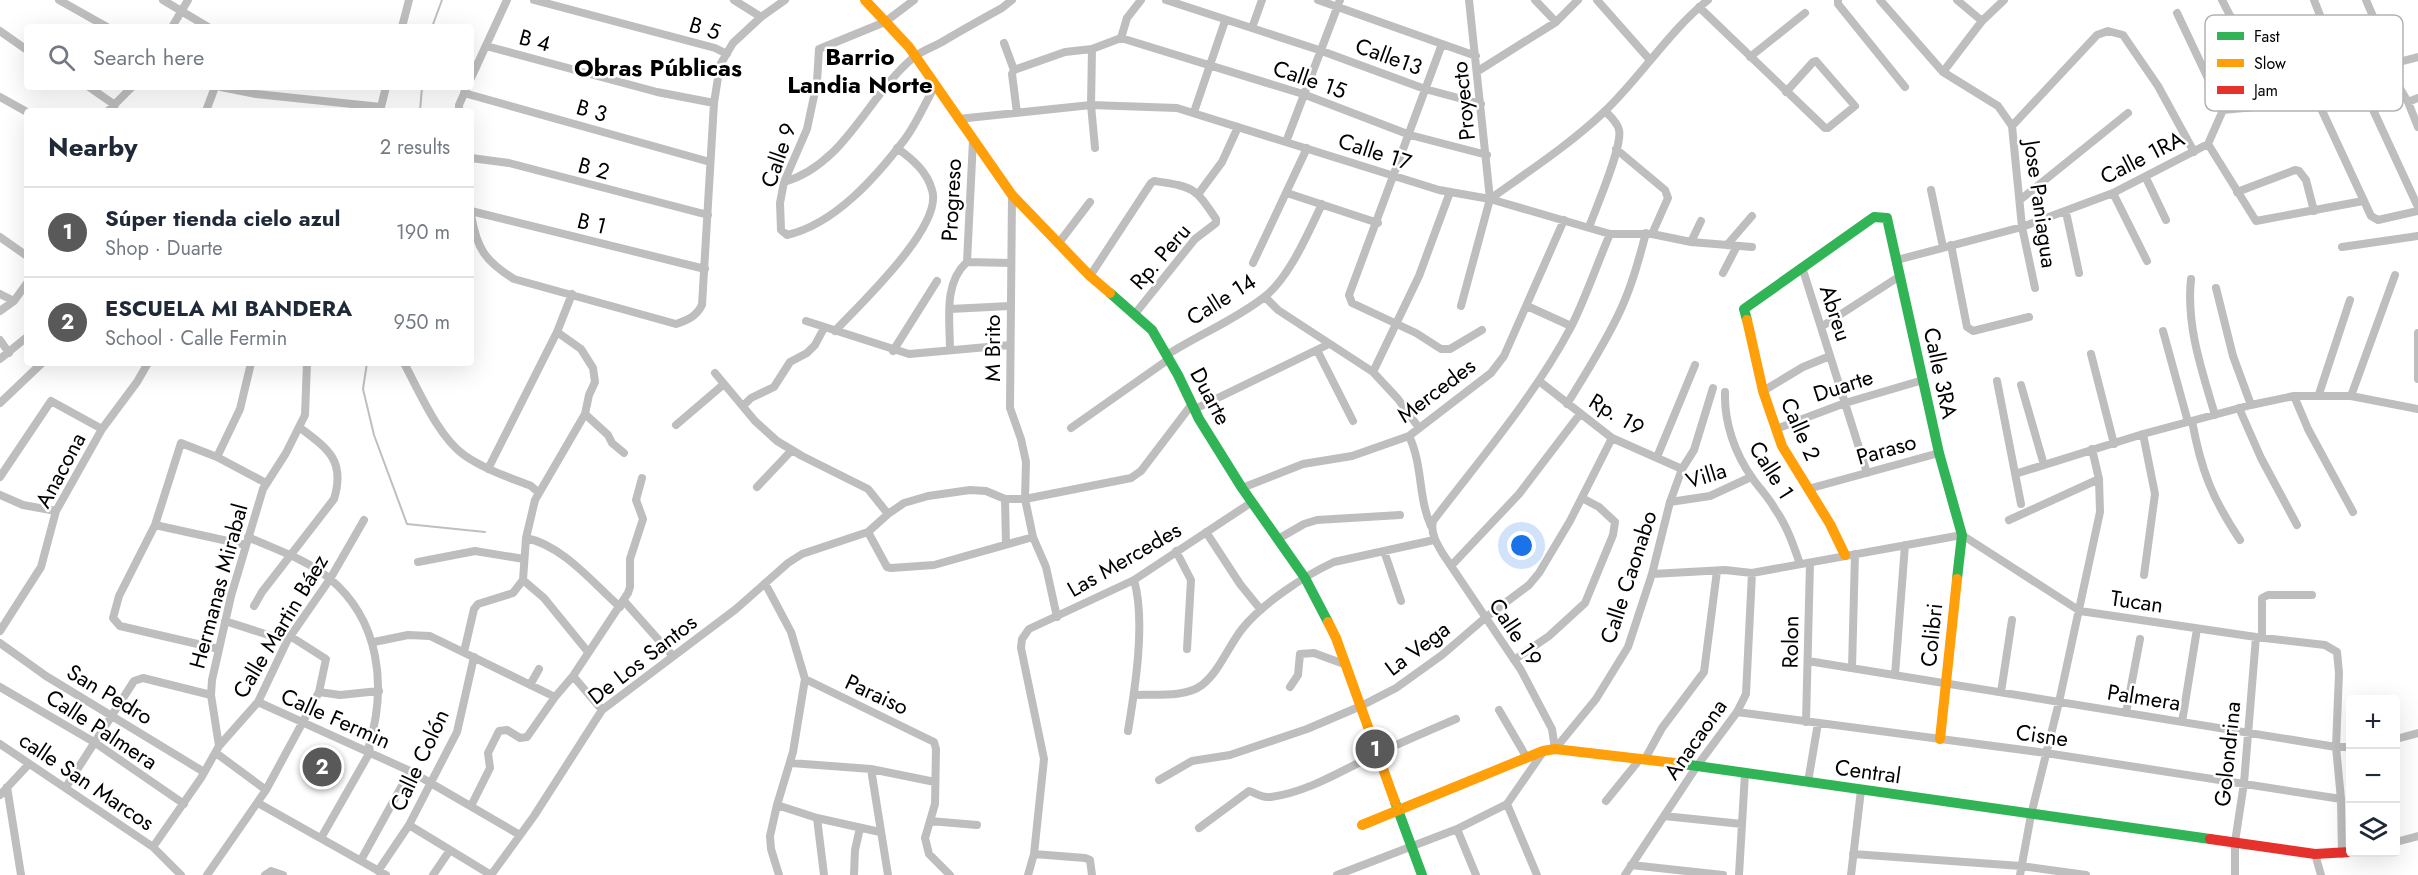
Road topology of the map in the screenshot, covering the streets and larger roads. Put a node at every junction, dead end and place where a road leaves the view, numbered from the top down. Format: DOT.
graph roads {
  1 [pos="59,0"];
  2 [pos="163,0"];
  3 [pos="188,0"];
  4 [pos="410,0"];
  5 [pos="507,0"];
  6 [pos="534,0"];
  7 [pos="734,0"];
  8 [pos="785,0"];
  9 [pos="865,0"];
  10 [pos="914,0"];
  11 [pos="1012,0"];
  12 [pos="1141,0"];
  13 [pos="1166,0"];
  14 [pos="1263,0"];
  15 [pos="1318,0"];
  16 [pos="1459,0"];
  17 [pos="1534,0"];
  18 [pos="1578,0"];
  19 [pos="1598,0"];
  20 [pos="1708,0"];
  21 [pos="1838,0"];
  22 [pos="1880,0"];
  23 [pos="1957,0"];
  24 [pos="2004,0"];
  25 [pos="2222,0"];
  26 [pos="2314,0"];
  27 [pos="2366,0"];
  28 [pos="1469,2"];
  29 [pos="1338,3"];
  30 [pos="1699,7"];
  31 [pos="183,11"];
  32 [pos="1805,13"];
  33 [pos="2177,13"];
  34 [pos="2230,15"];
  35 [pos="2320,15"];
  36 [pos="2372,15"];
  37 [pos="760,17"];
  38 [pos="1225,21"];
  39 [pos="1982,21"];
  40 [pos="885,22"];
  41 [pos="1556,22"];
  42 [pos="102,24"];
  43 [pos="174,24"];
  44 [pos="203,24"];
  45 [pos="403,24"];
  46 [pos="1252,28"];
  47 [pos="0,31"];
  48 [pos="1121,38"];
  49 [pos="1004,43"];
  50 [pos="1442,44"];
  51 [pos="486,46"];
  52 [pos="24,48"];
  53 [pos="1092,49"];
  54 [pos="1319,50"];
  55 [pos="727,54"];
  56 [pos="1476,56"];
  57 [pos="915,57"];
  58 [pos="1750,57"];
  59 [pos="2418,57"];
  60 [pos="1650,60"];
  61 [pos="2403,61"];
  62 [pos="1210,65"];
  63 [pos="1014,70"];
  64 [pos="1478,71"];
  65 [pos="474,72"];
  66 [pos="1943,72"];
  67 [pos="2205,72"];
  68 [pos="935,86"];
  69 [pos="1905,87"];
  70 [pos="1425,89"];
  71 [pos="92,90"];
  72 [pos="129,90"];
  73 [pos="214,90"];
  74 [pos="236,90"];
  75 [pos="385,90"];
  76 [pos="465,90"];
  77 [pos="1786,92"];
  78 [pos="1303,94"];
  79 [pos="2403,94"];
  80 [pos="0,97"];
  81 [pos="2418,98"];
  82 [pos="2408,102"];
  83 [pos="714,103"];
  84 [pos="1482,104"];
  85 [pos="1091,105"];
  86 [pos="111,108"];
  87 [pos="207,108"];
  88 [pos="372,108"];
  89 [pos="380,108"];
  90 [pos="459,108"];
  91 [pos="24,110"];
  92 [pos="1605,111"];
  93 [pos="2223,111"];
  94 [pos="2322,111"];
  95 [pos="2373,111"];
  96 [pos="1194,112"];
  97 [pos="1017,113"];
  98 [pos="2128,113"];
  99 [pos="958,119"];
  100 [pos="2012,126"];
  101 [pos="1238,127"];
  102 [pos="2418,127"];
  103 [pos="1410,135"];
  104 [pos="973,140"];
  105 [pos="1286,142"];
  106 [pos="2208,144"];
  107 [pos="897,148"];
  108 [pos="1095,148"];
  109 [pos="1307,148"];
  110 [pos="1616,149"];
  111 [pos="2194,152"];
  112 [pos="1487,155"];
  113 [pos="474,158"];
  114 [pos="710,162"];
  115 [pos="1395,177"];
  116 [pos="2146,178"];
  117 [pos="784,182"];
  118 [pos="1931,190"];
  119 [pos="1449,192"];
  120 [pos="2237,192"];
  121 [pos="1199,193"];
  122 [pos="1287,193"];
  123 [pos="2114,193"];
  124 [pos="1012,195"];
  125 [pos="1490,199"];
  126 [pos="2020,200"];
  127 [pos="2363,201"];
  128 [pos="1090,202"];
  129 [pos="1322,204"];
  130 [pos="2418,209"];
  131 [pos="2314,211"];
  132 [pos="2066,212"];
  133 [pos="474,214"];
  134 [pos="708,215"];
  135 [pos="1752,216"];
  136 [pos="1564,220"];
  137 [pos="2166,220"];
  138 [pos="1701,221"];
  139 [pos="1378,223"];
  140 [pos="1589,227"];
  141 [pos="2022,227"];
  142 [pos="474,232"];
  143 [pos="1610,234"];
  144 [pos="1649,234"];
  145 [pos="2418,236"];
  146 [pos="0,237"];
  147 [pos="1691,242"];
  148 [pos="1058,244"];
  149 [pos="1727,245"];
  150 [pos="1737,246"];
  151 [pos="1752,246"];
  152 [pos="1947,246"];
  153 [pos="2342,247"];
  154 [pos="24,254"];
  155 [pos="1897,260"];
  156 [pos="2147,261"];
  157 [pos="967,262"];
  158 [pos="1011,263"];
  159 [pos="1253,263"];
  160 [pos="1802,267"];
  161 [pos="705,269"];
  162 [pos="1723,273"];
  163 [pos="2079,273"];
  164 [pos="1090,276"];
  165 [pos="1900,276"];
  166 [pos="2395,276"];
  167 [pos="2191,279"];
  168 [pos="938,280"];
  169 [pos="24,287"];
  170 [pos="2035,288"];
  171 [pos="2216,288"];
  172 [pos="0,294"];
  173 [pos="572,294"];
  174 [pos="1265,297"];
  175 [pos="2350,300"];
  176 [pos="14,302"];
  177 [pos="1010,306"];
  178 [pos="1461,306"];
  179 [pos="1527,306"];
  180 [pos="950,309"];
  181 [pos="0,310"];
  182 [pos="1134,315"];
  183 [pos="2029,317"];
  184 [pos="806,321"];
  185 [pos="1397,325"];
  186 [pos="1571,326"];
  187 [pos="1821,327"];
  188 [pos="824,328"];
  189 [pos="1482,330"];
  190 [pos="835,331"];
  191 [pos="2163,331"];
  192 [pos="557,332"];
  193 [pos="2418,333"];
  194 [pos="0,340"];
  195 [pos="24,340"];
  196 [pos="1329,344"];
  197 [pos="1010,345"];
  198 [pos="950,350"];
  199 [pos="1317,350"];
  200 [pos="892,351"];
  201 [pos="9,353"];
  202 [pos="2091,354"];
  203 [pos="1830,356"];
  204 [pos="1168,357"];
  205 [pos="0,359"];
  206 [pos="1695,365"];
  207 [pos="39,366"];
  208 [pos="146,366"];
  209 [pos="250,366"];
  210 [pos="307,366"];
  211 [pos="406,366"];
  212 [pos="1373,372"];
  213 [pos="715,373"];
  214 [pos="2418,379"];
  215 [pos="1923,380"];
  216 [pos="1539,381"];
  217 [pos="1996,381"];
  218 [pos="724,384"];
  219 [pos="2021,385"];
  220 [pos="1713,388"];
  221 [pos="1764,391"];
  222 [pos="1725,392"];
  223 [pos="2319,394"];
  224 [pos="2294,396"];
  225 [pos="2351,396"];
  226 [pos="0,403"];
  227 [pos="1567,404"];
  228 [pos="1845,404"];
  229 [pos="2251,405"];
  230 [pos="743,406"];
  231 [pos="1193,406"];
  232 [pos="2239,408"];
  233 [pos="2418,409"];
  234 [pos="585,414"];
  235 [pos="1580,414"];
  236 [pos="2215,415"];
  237 [pos="1353,421"];
  238 [pos="2190,421"];
  239 [pos="676,425"];
  240 [pos="299,427"];
  241 [pos="1071,428"];
  242 [pos="1419,428"];
  243 [pos="102,429"];
  244 [pos="1776,429"];
  245 [pos="2143,434"];
  246 [pos="1409,436"];
  247 [pos="1612,438"];
  248 [pos="2114,444"];
  249 [pos="2092,449"];
  250 [pos="792,450"];
  251 [pos="624,453"];
  252 [pos="1939,453"];
  253 [pos="217,457"];
  254 [pos="1657,457"];
  255 [pos="2044,465"];
  256 [pos="488,469"];
  257 [pos="1682,469"];
  258 [pos="1867,473"];
  259 [pos="2015,474"];
  260 [pos="0,477"];
  261 [pos="1751,477"];
  262 [pos="642,478"];
  263 [pos="2099,479"];
  264 [pos="266,483"];
  265 [pos="757,487"];
  266 [pos="1242,488"];
  267 [pos="1808,489"];
  268 [pos="538,492"];
  269 [pos="0,495"];
  270 [pos="1582,498"];
  271 [pos="1005,499"];
  272 [pos="1025,499"];
  273 [pos="1252,502"];
  274 [pos="1670,502"];
  275 [pos="2021,504"];
  276 [pos="56,511"];
  277 [pos="2353,512"];
  278 [pos="888,514"];
  279 [pos="1400,514"];
  280 [pos="364,520"];
  281 [pos="2009,520"];
  282 [pos="155,525"];
  283 [pos="2298,525"];
  284 [pos="1431,526"];
  285 [pos="868,532"];
  286 [pos="1206,532"];
  287 [pos="1962,535"];
  288 [pos="1033,537"];
  289 [pos="526,538"];
  290 [pos="1278,539"];
  291 [pos="1434,540"];
  292 [pos="2240,540"];
  293 [pos="247,541"];
  294 [pos="1006,544"];
  295 [pos="1905,545"];
  296 [pos="1176,551"];
  297 [pos="1384,551"];
  298 [pos="1850,554"];
  299 [pos="290,556"];
  300 [pos="524,559"];
  301 [pos="418,562"];
  302 [pos="1810,563"];
  303 [pos="1800,564"];
  304 [pos="1451,566"];
  305 [pos="1717,571"];
  306 [pos="1752,573"];
  307 [pos="1652,574"];
  308 [pos="2144,575"];
  309 [pos="1305,578"];
  310 [pos="330,579"];
  311 [pos="523,580"];
  312 [pos="1134,580"];
  313 [pos="765,583"];
  314 [pos="2312,595"];
  315 [pos="1401,601"];
  316 [pos="622,604"];
  317 [pos="254,606"];
  318 [pos="1261,610"];
  319 [pos="2080,611"];
  320 [pos="1057,617"];
  321 [pos="1485,618"];
  322 [pos="2012,620"];
  323 [pos="225,621"];
  324 [pos="2197,628"];
  325 [pos="0,631"];
  326 [pos="2259,638"];
  327 [pos="288,639"];
  328 [pos="2140,639"];
  329 [pos="374,642"];
  330 [pos="0,643"];
  331 [pos="219,649"];
  332 [pos="1187,649"];
  333 [pos="464,652"];
  334 [pos="588,652"];
  335 [pos="672,655"];
  336 [pos="474,657"];
  337 [pos="1514,660"];
  338 [pos="1808,661"];
  339 [pos="1344,664"];
  340 [pos="1852,668"];
  341 [pos="539,669"];
  342 [pos="1895,675"];
  343 [pos="573,676"];
  344 [pos="805,679"];
  345 [pos="1946,683"];
  346 [pos="530,685"];
  347 [pos="0,687"];
  348 [pos="1290,687"];
  349 [pos="379,691"];
  350 [pos="318,692"];
  351 [pos="2001,692"];
  352 [pos="211,694"];
  353 [pos="1134,695"];
  354 [pos="555,697"];
  355 [pos="258,702"];
  356 [pos="2059,702"];
  357 [pos="1361,706"];
  358 [pos="602,710"];
  359 [pos="1499,711"];
  360 [pos="1737,712"];
  361 [pos="2126,713"];
  362 [pos="111,715"];
  363 [pos="1456,719"];
  364 [pos="1806,722"];
  365 [pos="2182,722"];
  366 [pos="1818,723"];
  367 [pos="302,724"];
  368 [pos="1128,731"];
  369 [pos="2248,732"];
  370 [pos="2418,733"];
  371 [pos="2400,738"];
  372 [pos="1940,739"];
  373 [pos="94,742"];
  374 [pos="0,744"];
  375 [pos="2336,747"];
  376 [pos="2346,747"];
  377 [pos="217,749"];
  378 [pos="1549,750"];
  379 [pos="370,752"];
  380 [pos="1379,753"];
  381 [pos="2046,753"];
  382 [pos="1527,758"];
  383 [pos="1642,759"];
  384 [pos="791,763"];
  385 [pos="29,764"];
  386 [pos="1697,766"];
  387 [pos="871,769"];
  388 [pos="410,771"];
  389 [pos="204,772"];
  390 [pos="1745,773"];
  391 [pos="1158,780"];
  392 [pos="935,782"];
  393 [pos="1808,782"];
  394 [pos="432,783"];
  395 [pos="2244,783"];
  396 [pos="66,787"];
  397 [pos="7,788"];
  398 [pos="266,790"];
  399 [pos="1861,790"];
  400 [pos="0,795"];
  401 [pos="2341,799"];
  402 [pos="1606,801"];
  403 [pos="258,803"];
  404 [pos="184,804"];
  405 [pos="1507,804"];
  406 [pos="777,805"];
  407 [pos="471,806"];
  408 [pos="1399,810"];
  409 [pos="2031,815"];
  410 [pos="1664,816"];
  411 [pos="817,818"];
  412 [pos="930,821"];
  413 [pos="1742,824"];
  414 [pos="409,825"];
  415 [pos="977,825"];
  416 [pos="1362,825"];
  417 [pos="861,828"];
  418 [pos="1198,828"];
  419 [pos="1458,829"];
  420 [pos="880,832"];
  421 [pos="520,835"];
  422 [pos="2418,836"];
  423 [pos="321,838"];
  424 [pos="2400,841"];
  425 [pos="2235,842"];
  426 [pos="1411,846"];
  427 [pos="153,847"];
  428 [pos="450,850"];
  429 [pos="2346,853"];
  430 [pos="1034,854"];
  431 [pos="1853,854"];
  432 [pos="2315,854"];
  433 [pos="361,861"];
  434 [pos="1631,865"];
  435 [pos="2022,866"];
  436 [pos="378,870"];
  437 [pos="21,875"];
  438 [pos="180,875"];
  439 [pos="207,875"];
  440 [pos="265,875"];
  441 [pos="283,875"];
  442 [pos="386,875"];
  443 [pos="434,875"];
  444 [pos="491,875"];
  445 [pos="779,875"];
  446 [pos="824,875"];
  447 [pos="854,875"];
  448 [pos="888,875"];
  449 [pos="950,875"];
  450 [pos="1028,875"];
  451 [pos="1092,875"];
  452 [pos="1337,875"];
  453 [pos="1422,875"];
  454 [pos="1476,875"];
  455 [pos="1537,875"];
  456 [pos="1625,875"];
  457 [pos="1723,875"];
  458 [pos="1739,875"];
  459 [pos="1851,875"];
  460 [pos="2020,875"];
  461 [pos="2086,875"];
  462 [pos="2235,875"];
  463 [pos="2321,875"];
  1 -- 42 [label="street"];
  2 -- 31 [label="street"];
  3 -- 31 [label="street"];
  4 -- 45 [label="street"];
  5 -- 51 [label="street"];
  6 -- 55 [label="street, B 5"];
  7 -- 37 [label="street"];
  8 -- 37 [label="street"];
  9 -- 40 [label="street, Duarte"];
  10 -- 40 [label="street, Calle 9"];
  11 -- 57 [label="street"];
  12 -- 48 [label="street"];
  13 -- 38 [label="street, Calle13"];
  14 -- 46 [label="street"];
  15 -- 29 [label="street"];
  16 -- 28 [label="street"];
  17 -- 41 [label="street"];
  18 -- 41 [label="street"];
  19 -- 60 [label="street"];
  20 -- 30 [label="street"];
  21 -- 69 [label="street"];
  22 -- 66 [label="street, Jose Paniagua"];
  23 -- 39 [label="street"];
  24 -- 39 [label="street"];
  25 -- 34 [label="street"];
  26 -- 35 [label="street"];
  27 -- 36 [label="street"];
  28 -- 56 [label="street, Proyecto"];
  29 -- 50 [label="street"];
  29 -- 54 [label="street"];
  30 -- 58 [label="street"];
  30 -- 60 [label="street"];
  31 -- 43 [label="street"];
  31 -- 44 [label="street"];
  32 -- 58 [label="street"];
  33 -- 67 [label="street"];
  37 -- 55 [label="street"];
  38 -- 46 [label="street, Calle13"];
  38 -- 62 [label="street"];
  39 -- 66 [label="street"];
  40 -- 57 [label="street, Duarte"];
  40 -- 117 [label="street, Calle 9"];
  41 -- 64 [label="street"];
  46 -- 54 [label="street, Calle13"];
  47 -- 52 [label="street"];
  48 -- 53 [label="street"];
  48 -- 62 [label="street, Calle 15"];
  49 -- 63 [label="street"];
  50 -- 56 [label="street"];
  50 -- 70 [label="street"];
  51 -- 65 [label="street"];
  51 -- 83 [label="street, B 4"];
  53 -- 63 [label="street"];
  53 -- 85 [label="street"];
  54 -- 70 [label="street, Calle13"];
  54 -- 78 [label="street"];
  55 -- 83 [label="street"];
  56 -- 64 [label="street, Proyecto"];
  57 -- 68 [label="street, Duarte"];
  57 -- 117 [label="street"];
  58 -- 77 [label="street"];
  59 -- 61 [label="street"];
  60 -- 92 [label="street"];
  62 -- 78 [label="street, Calle 15"];
  62 -- 96 [label="street"];
  63 -- 97 [label="street"];
  64 -- 84 [label="street, Proyecto"];
  66 -- 100 [label="street, Jose Paniagua"];
  68 -- 99 [label="street, Duarte"];
  68 -- 107 [label="street"];
  70 -- 84 [label="street, Calle13"];
  70 -- 103 [label="street"];
  71 -- 86 [label="street"];
  72 -- 86 [label="street"];
  73 -- 87 [label="street"];
  74 -- 88 [label="street"];
  75 -- 89 [label="street"];
  76 -- 90 [label="street"];
  76 -- 114 [label="street, B 3"];
  77 -- 77 [label="street"];
  78 -- 103 [label="street, Calle 15"];
  78 -- 105 [label="street"];
  79 -- 82 [label="street"];
  80 -- 91 [label="street"];
  81 -- 82 [label="street"];
  82 -- 102 [label="street"];
  83 -- 114 [label="street"];
  84 -- 112 [label="street, Proyecto"];
  85 -- 96 [label="street, Calle 17"];
  85 -- 97 [label="street, Calle 17"];
  85 -- 108 [label="street"];
  92 -- 110 [label="street"];
  92 -- 125 [label="street"];
  93 -- 106 [label="street, Calle 1RA"];
  94 -- 127 [label="street"];
  95 -- 130 [label="street"];
  96 -- 101 [label="street, Calle 17"];
  97 -- 99 [label="street, Calle 17"];
  98 -- 126 [label="street"];
  99 -- 104 [label="street, Duarte"];
  100 -- 111 [label="street, Jose Paniagua"];
  100 -- 126 [label="street, Jose Paniagua"];
  101 -- 105 [label="street, Calle 17"];
  101 -- 121 [label="street"];
  103 -- 112 [label="street, Calle 15"];
  103 -- 115 [label="street"];
  104 -- 124 [label="street, Duarte"];
  104 -- 157 [label="street, Progreso"];
  105 -- 109 [label="street, Calle 17"];
  106 -- 111 [label="street, Calle 1RA"];
  106 -- 120 [label="street"];
  107 -- 117 [label="street, Calle 9"];
  107 -- 190 [label="street"];
  109 -- 115 [label="street, Calle 17"];
  109 -- 122 [label="street"];
  110 -- 140 [label="street"];
  110 -- 144 [label="street"];
  111 -- 116 [label="street, Calle 1RA"];
  112 -- 125 [label="street, Proyecto"];
  113 -- 134 [label="street, B 2"];
  114 -- 134 [label="street"];
  115 -- 119 [label="street, Calle 17"];
  115 -- 139 [label="street"];
  116 -- 123 [label="street, Calle 1RA"];
  116 -- 137 [label="street"];
  118 -- 152 [label="street"];
  119 -- 125 [label="street, Calle 17"];
  119 -- 185 [label="street"];
  120 -- 131 [label="street"];
  120 -- 131 [label="street"];
  121 -- 164 [label="street"];
  121 -- 182 [label="street, Rp. Peru"];
  122 -- 129 [label="street"];
  122 -- 159 [label="street"];
  123 -- 132 [label="street, Calle 1RA"];
  123 -- 156 [label="street"];
  124 -- 148 [label="street, Duarte"];
  124 -- 158 [label="street, M Brito"];
  125 -- 136 [label="street, Calle 17"];
  125 -- 178 [label="street, Proyecto"];
  126 -- 141 [label="street, Jose Paniagua"];
  127 -- 130 [label="street"];
  127 -- 131 [label="street"];
  128 -- 148 [label="street"];
  129 -- 139 [label="street"];
  129 -- 174 [label="street, Calle 14"];
  132 -- 141 [label="street, Calle 1RA"];
  132 -- 163 [label="street"];
  133 -- 161 [label="street, B 1"];
  134 -- 161 [label="street"];
  135 -- 149 [label="street"];
  136 -- 140 [label="street, Calle 17"];
  136 -- 179 [label="street, Mercedes"];
  138 -- 147 [label="street"];
  139 -- 185 [label="street"];
  140 -- 143 [label="street, Calle 17"];
  141 -- 152 [label="street, Calle 1RA"];
  141 -- 170 [label="street, Jose Paniagua"];
  142 -- 173 [label="street"];
  143 -- 144 [label="street, Calle 17"];
  143 -- 186 [label="street"];
  144 -- 147 [label="street, Calle 17"];
  144 -- 227 [label="street"];
  145 -- 153 [label="street"];
  146 -- 154 [label="street"];
  147 -- 149 [label="street, Calle 17"];
  148 -- 164 [label="street, Duarte"];
  149 -- 150 [label="street, Calle 17"];
  150 -- 151 [label="street, Calle 17"];
  150 -- 162 [label="street"];
  152 -- 155 [label="street, Calle 1RA"];
  152 -- 183 [label="street"];
  155 -- 160 [label="street, Calle 3RA"];
  155 -- 165 [label="street, Calle 3RA"];
  157 -- 158 [label="street"];
  157 -- 180 [label="street"];
  158 -- 177 [label="street, M Brito"];
  160 -- 187 [label="street, Abreu"];
  160 -- 221 [label="street, Calle 2"];
  161 -- 173 [label="street"];
  164 -- 182 [label="street, Duarte"];
  165 -- 187 [label="street"];
  165 -- 215 [label="street, Calle 3RA"];
  166 -- 225 [label="street"];
  167 -- 236 [label="street"];
  168 -- 200 [label="street"];
  169 -- 176 [label="street"];
  171 -- 229 [label="street"];
  172 -- 176 [label="street"];
  173 -- 192 [label="street"];
  174 -- 196 [label="street"];
  174 -- 204 [label="street, Calle 14"];
  175 -- 223 [label="street"];
  176 -- 181 [label="street"];
  177 -- 180 [label="street"];
  177 -- 197 [label="street, M Brito"];
  179 -- 186 [label="street"];
  179 -- 242 [label="street, Mercedes"];
  180 -- 198 [label="street"];
  182 -- 204 [label="street, Duarte"];
  184 -- 188 [label="street"];
  185 -- 189 [label="street"];
  185 -- 212 [label="street"];
  186 -- 216 [label="street"];
  187 -- 203 [label="street, Abreu"];
  188 -- 190 [label="street"];
  188 -- 230 [label="street"];
  190 -- 200 [label="street"];
  191 -- 238 [label="street"];
  192 -- 234 [label="street"];
  192 -- 256 [label="street"];
  193 -- 214 [label="street"];
  194 -- 201 [label="street"];
  195 -- 201 [label="street"];
  196 -- 199 [label="street"];
  196 -- 212 [label="street"];
  197 -- 198 [label="street"];
  197 -- 272 [label="street, M Brito"];
  198 -- 200 [label="street"];
  199 -- 231 [label="street"];
  199 -- 237 [label="street"];
  201 -- 205 [label="street"];
  202 -- 248 [label="street"];
  203 -- 221 [label="street"];
  203 -- 228 [label="street, Abreu"];
  204 -- 231 [label="street, Duarte"];
  204 -- 241 [label="street, Calle 14"];
  206 -- 254 [label="street"];
  207 -- 226 [label="street"];
  208 -- 243 [label="street, Anacona"];
  209 -- 253 [label="street"];
  210 -- 240 [label="street, Hermanas Mirabal"];
  211 -- 256 [label="street"];
  212 -- 242 [label="street"];
  213 -- 218 [label="street"];
  215 -- 228 [label="street, Duarte"];
  215 -- 252 [label="street, Calle 3RA"];
  216 -- 227 [label="street, Rp. 19"];
  216 -- 284 [label="street"];
  217 -- 259 [label="street"];
  218 -- 230 [label="street"];
  218 -- 239 [label="street"];
  219 -- 255 [label="street"];
  220 -- 257 [label="street, Calle Caonabo"];
  221 -- 244 [label="street, Calle 2"];
  222 -- 261 [label="street, Calle 1"];
  223 -- 224 [label="street"];
  223 -- 225 [label="street"];
  224 -- 229 [label="street"];
  224 -- 277 [label="street"];
  225 -- 233 [label="street"];
  227 -- 235 [label="street, Rp. 19"];
  228 -- 244 [label="street, Duarte"];
  228 -- 258 [label="street, Abreu"];
  229 -- 232 [label="street"];
  230 -- 250 [label="street"];
  231 -- 266 [label="street, Duarte"];
  231 -- 272 [label="street"];
  232 -- 236 [label="street"];
  232 -- 283 [label="street"];
  234 -- 251 [label="street"];
  234 -- 268 [label="street"];
  235 -- 247 [label="street, Rp. 19"];
  235 -- 304 [label="street"];
  236 -- 238 [label="street"];
  238 -- 245 [label="street"];
  238 -- 292 [label="street"];
  240 -- 264 [label="street, Hermanas Mirabal"];
  240 -- 299 [label="street"];
  242 -- 246 [label="street, Mercedes"];
  243 -- 260 [label="street"];
  243 -- 276 [label="street, Anacona"];
  244 -- 267 [label="street, Calle 2"];
  245 -- 248 [label="street"];
  245 -- 308 [label="street"];
  246 -- 266 [label="street, Mercedes"];
  246 -- 284 [label="street"];
  247 -- 254 [label="street, Rp. 19"];
  247 -- 270 [label="street, La Vega"];
  248 -- 249 [label="street"];
  249 -- 255 [label="street"];
  249 -- 263 [label="street"];
  250 -- 265 [label="street"];
  250 -- 278 [label="street"];
  252 -- 258 [label="street, Paraso"];
  252 -- 287 [label="street, Calle 3RA"];
  253 -- 264 [label="street"];
  253 -- 282 [label="street"];
  254 -- 257 [label="street, Rp. 19"];
  255 -- 259 [label="street"];
  256 -- 268 [label="street"];
  257 -- 274 [label="street, Calle Caonabo"];
  258 -- 267 [label="street, Paraso"];
  259 -- 275 [label="street"];
  261 -- 274 [label="street, Villa"];
  261 -- 303 [label="street, Calle 1"];
  262 -- 316 [label="street"];
  263 -- 281 [label="street"];
  263 -- 319 [label="street"];
  264 -- 293 [label="street, Hermanas Mirabal"];
  266 -- 273 [label="street, Duarte"];
  267 -- 298 [label="street, Calle 2"];
  268 -- 289 [label="street"];
  269 -- 276 [label="street"];
  270 -- 321 [label="street, La Vega"];
  270 -- 337 [label="street"];
  271 -- 272 [label="street"];
  271 -- 278 [label="street"];
  271 -- 294 [label="street"];
  272 -- 288 [label="street, M Brito"];
  273 -- 286 [label="street, Las Mercedes"];
  273 -- 290 [label="street, Duarte"];
  274 -- 307 [label="street, Calle Caonabo"];
  276 -- 325 [label="street, Anacona"];
  278 -- 285 [label="street"];
  279 -- 290 [label="street"];
  280 -- 310 [label="street, Calle Martin Báez"];
  282 -- 293 [label="street"];
  282 -- 331 [label="street"];
  284 -- 291 [label="street"];
  285 -- 294 [label="street"];
  285 -- 313 [label="street, De Los Santos"];
  286 -- 296 [label="street, Las Mercedes"];
  286 -- 318 [label="street"];
  287 -- 295 [label="street"];
  287 -- 319 [label="street, Tucan"];
  287 -- 345 [label="street, Colibri"];
  288 -- 294 [label="street"];
  288 -- 320 [label="street, M Brito"];
  289 -- 300 [label="street"];
  289 -- 316 [label="street"];
  290 -- 309 [label="street, Duarte"];
  291 -- 297 [label="street"];
  291 -- 304 [label="street, Calle 19"];
  293 -- 299 [label="street"];
  293 -- 323 [label="street, Hermanas Mirabal"];
  295 -- 298 [label="street"];
  295 -- 342 [label="street"];
  296 -- 312 [label="street, Las Mercedes"];
  296 -- 332 [label="street"];
  297 -- 309 [label="street"];
  297 -- 315 [label="street"];
  298 -- 302 [label="street"];
  298 -- 340 [label="street"];
  299 -- 310 [label="street"];
  299 -- 317 [label="street"];
  300 -- 301 [label="street"];
  300 -- 311 [label="street"];
  302 -- 303 [label="street"];
  302 -- 338 [label="street, Rolon"];
  303 -- 306 [label="street"];
  304 -- 321 [label="street, Calle 19"];
  305 -- 306 [label="street"];
  305 -- 307 [label="street"];
  305 -- 383 [label="street"];
  306 -- 360 [label="street, Anacaona"];
  307 -- 378 [label="street, Calle Caonabo"];
  309 -- 318 [label="street"];
  309 -- 339 [label="street, Duarte"];
  310 -- 327 [label="street, Calle Martin Báez"];
  310 -- 329 [label="street"];
  311 -- 333 [label="street"];
  311 -- 334 [label="street"];
  312 -- 320 [label="street, Las Mercedes"];
  312 -- 353 [label="street"];
  313 -- 335 [label="street, De Los Santos"];
  313 -- 344 [label="street"];
  314 -- 326 [label="street, Golondrina"];
  316 -- 334 [label="street"];
  316 -- 335 [label="street"];
  318 -- 353 [label="street"];
  319 -- 324 [label="street, Tucan"];
  319 -- 356 [label="street"];
  320 -- 430 [label="street, Las Mercedes"];
  321 -- 337 [label="street, Calle 19"];
  321 -- 357 [label="street, La Vega"];
  322 -- 351 [label="street"];
  323 -- 327 [label="street"];
  323 -- 331 [label="street, Hermanas Mirabal"];
  324 -- 326 [label="street, Tucan"];
  324 -- 365 [label="street"];
  326 -- 369 [label="street, Golondrina"];
  326 -- 375 [label="street, Tucan"];
  327 -- 350 [label="street"];
  327 -- 355 [label="street, Calle Martin Báez"];
  328 -- 361 [label="street"];
  329 -- 333 [label="street"];
  329 -- 349 [label="street"];
  330 -- 362 [label="street, San Pedro"];
  331 -- 352 [label="street, Hermanas Mirabal"];
  333 -- 336 [label="street"];
  334 -- 343 [label="street"];
  335 -- 358 [label="street, De Los Santos"];
  336 -- 346 [label="street"];
  336 -- 394 [label="street, Calle Colón"];
  337 -- 378 [label="street, Calle 19"];
  338 -- 340 [label="street, Palmera"];
  338 -- 364 [label="street, Rolon"];
  339 -- 348 [label="street"];
  339 -- 357 [label="street, Duarte"];
  340 -- 342 [label="street, Palmera"];
  341 -- 346 [label="street"];
  342 -- 345 [label="street, Palmera"];
  343 -- 354 [label="street"];
  343 -- 358 [label="street"];
  344 -- 384 [label="street"];
  344 -- 392 [label="street, Paraiso"];
  345 -- 351 [label="street, Palmera"];
  345 -- 372 [label="street, Colibri"];
  346 -- 354 [label="street"];
  347 -- 373 [label="street, Calle Palmera"];
  349 -- 350 [label="street"];
  349 -- 379 [label="street"];
  350 -- 367 [label="street"];
  351 -- 356 [label="street, Palmera"];
  352 -- 362 [label="street"];
  352 -- 377 [label="street, Hermanas Mirabal"];
  353 -- 368 [label="street"];
  354 -- 407 [label="street"];
  355 -- 367 [label="street, Calle Fermin"];
  355 -- 377 [label="street, Calle Martin Báez"];
  356 -- 361 [label="street, Palmera"];
  356 -- 381 [label="street"];
  357 -- 380 [label="street, Duarte"];
  357 -- 391 [label="street, La Vega"];
  358 -- 421 [label="street, De Los Santos"];
  359 -- 382 [label="street"];
  360 -- 364 [label="street, Cisne"];
  360 -- 386 [label="street, Anacaona"];
  361 -- 365 [label="street, Palmera"];
  362 -- 373 [label="street"];
  362 -- 389 [label="street, San Pedro"];
  363 -- 380 [label="street"];
  364 -- 366 [label="street, Cisne"];
  365 -- 369 [label="street, Palmera"];
  366 -- 372 [label="street, Cisne"];
  366 -- 393 [label="street"];
  367 -- 379 [label="street, Calle Fermin"];
  367 -- 398 [label="street"];
  369 -- 375 [label="street, Palmera"];
  369 -- 395 [label="street, Golondrina"];
  370 -- 371 [label="street"];
  372 -- 381 [label="street, Cisne"];
  373 -- 396 [label="street"];
  373 -- 404 [label="street, Calle Palmera"];
  374 -- 385 [label="street, calle San Marcos"];
  375 -- 376 [label="street, Palmera"];
  375 -- 401 [label="street, Tucan"];
  377 -- 389 [label="street"];
  377 -- 398 [label="street"];
  378 -- 382 [label="street"];
  378 -- 383 [label="street, Central"];
  378 -- 405 [label="street, Calle Caonabo"];
  379 -- 388 [label="street, Calle Fermin"];
  379 -- 423 [label="street"];
  380 -- 408 [label="street, Duarte"];
  380 -- 418 [label="street"];
  381 -- 395 [label="street, Cisne"];
  381 -- 409 [label="street"];
  382 -- 408 [label="street"];
  383 -- 386 [label="street, Central"];
  383 -- 402 [label="street"];
  384 -- 387 [label="street"];
  384 -- 406 [label="street"];
  385 -- 396 [label="street, calle San Marcos"];
  385 -- 397 [label="street"];
  386 -- 390 [label="street, Central"];
  386 -- 410 [label="street, Anacaona"];
  387 -- 392 [label="street"];
  387 -- 420 [label="street"];
  388 -- 394 [label="street, Calle Fermin"];
  388 -- 433 [label="street"];
  389 -- 404 [label="street"];
  390 -- 393 [label="street, Central"];
  390 -- 413 [label="street"];
  392 -- 412 [label="street"];
  393 -- 399 [label="street, Central"];
  394 -- 407 [label="street, Calle Fermin"];
  394 -- 414 [label="street, Calle Colón"];
  395 -- 401 [label="street, Cisne"];
  395 -- 425 [label="street, Golondrina"];
  396 -- 427 [label="street, calle San Marcos"];
  397 -- 400 [label="street"];
  397 -- 437 [label="street"];
  398 -- 403 [label="street"];
  399 -- 409 [label="street, Central"];
  399 -- 431 [label="street"];
  401 -- 429 [label="street, Tucan"];
  403 -- 423 [label="street"];
  403 -- 439 [label="street"];
  404 -- 427 [label="street"];
  405 -- 419 [label="street"];
  405 -- 455 [label="street"];
  406 -- 411 [label="street"];
  406 -- 445 [label="street"];
  407 -- 421 [label="street, Calle Fermin"];
  408 -- 416 [label="street"];
  408 -- 426 [label="street, Duarte"];
  409 -- 425 [label="street, Central"];
  409 -- 435 [label="street"];
  410 -- 413 [label="street"];
  410 -- 434 [label="street, Anacaona"];
  411 -- 417 [label="street"];
  411 -- 446 [label="street"];
  412 -- 415 [label="street"];
  412 -- 449 [label="street"];
  413 -- 458 [label="street"];
  414 -- 428 [label="street"];
  414 -- 436 [label="street, Calle Colón"];
  417 -- 420 [label="street"];
  417 -- 447 [label="street"];
  419 -- 426 [label="street"];
  419 -- 454 [label="street"];
  420 -- 448 [label="street"];
  421 -- 444 [label="street, De Los Santos"];
  422 -- 424 [label="street"];
  423 -- 433 [label="street"];
  425 -- 432 [label="street, Central"];
  425 -- 462 [label="street, Golondrina"];
  426 -- 452 [label="street"];
  426 -- 453 [label="street, Duarte"];
  427 -- 438 [label="street, calle San Marcos"];
  428 -- 443 [label="street"];
  428 -- 444 [label="street"];
  429 -- 432 [label="street, Central"];
  430 -- 450 [label="street"];
  430 -- 451 [label="street"];
  431 -- 435 [label="street"];
  431 -- 459 [label="street"];
  432 -- 463 [label="street"];
  433 -- 436 [label="street"];
  434 -- 456 [label="street, Anacaona"];
  434 -- 457 [label="street"];
  435 -- 460 [label="street"];
  435 -- 461 [label="street"];
  436 -- 442 [label="street"];
  440 -- 441 [label="street"];
}
